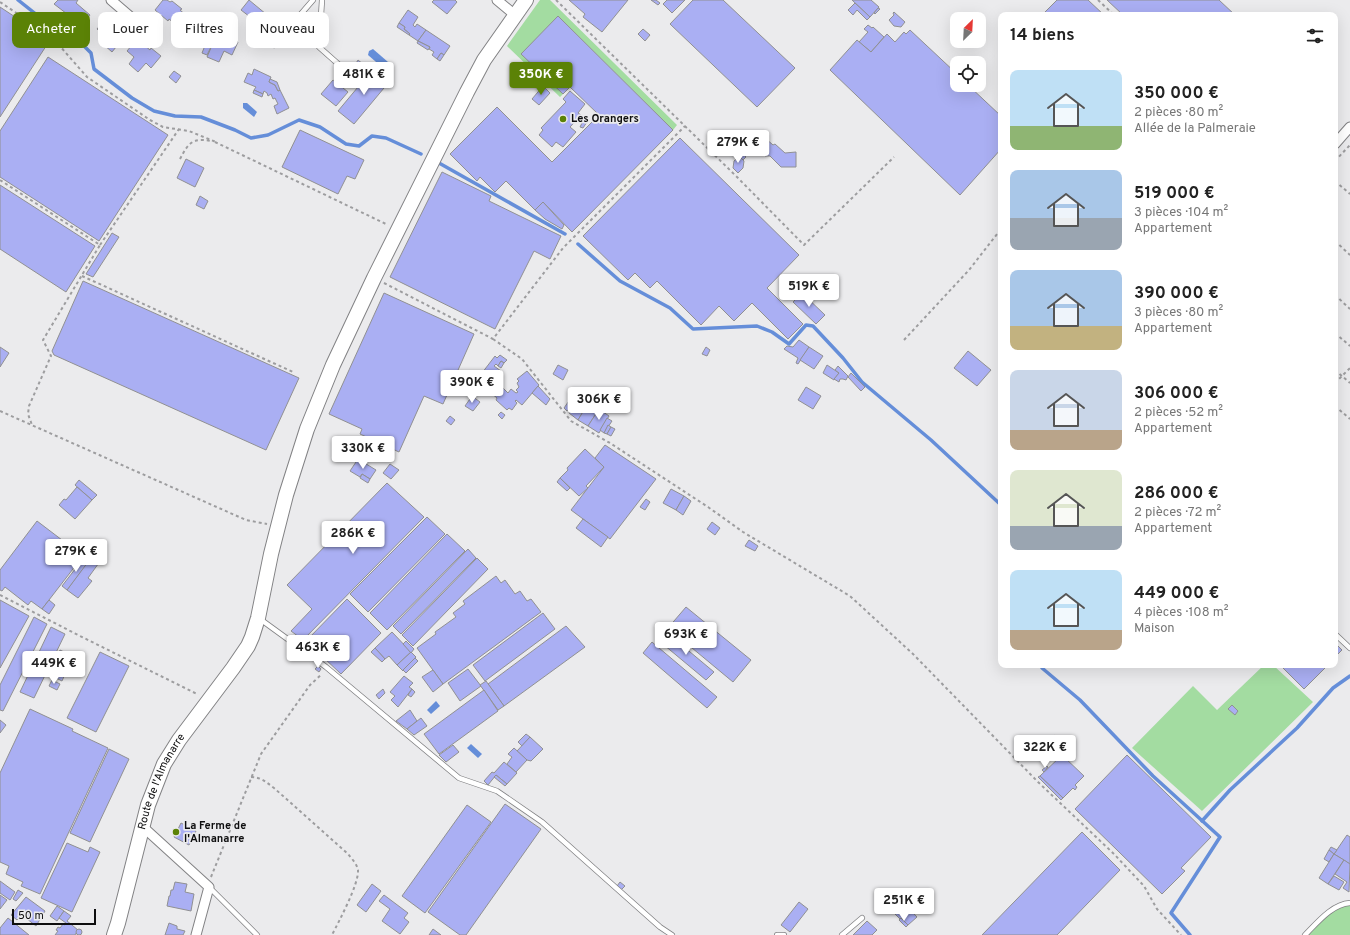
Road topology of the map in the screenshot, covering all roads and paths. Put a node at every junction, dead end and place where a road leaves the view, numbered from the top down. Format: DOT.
graph roads {
  1 [pos="111,0"];
  2 [pos="314,0"];
  3 [pos="322,0"];
  4 [pos="497,0"];
  5 [pos="526,0"];
  6 [pos="556,0"];
  7 [pos="1098,0"];
  8 [pos="0,2"];
  9 [pos="125,12"];
  10 [pos="303,12"];
  11 [pos="1111,12"];
  12 [pos="515,15"];
  13 [pos="345,70"];
  14 [pos="685,126"];
  15 [pos="1350,127"];
  16 [pos="179,129"];
  17 [pos="1338,141"];
  18 [pos="216,142"];
  19 [pos="1350,145"];
  20 [pos="894,157"];
  21 [pos="1338,157"];
  22 [pos="180,159"];
  23 [pos="0,180"];
  24 [pos="1338,184"];
  25 [pos="1350,194"];
  26 [pos="398,229"];
  27 [pos="998,233"];
  28 [pos="1338,244"];
  29 [pos="100,245"];
  30 [pos="1350,255"];
  31 [pos="82,276"];
  32 [pos="374,278"];
  33 [pos="1338,298"];
  34 [pos="1350,309"];
  35 [pos="1338,336"];
  36 [pos="492,339"];
  37 [pos="904,340"];
  38 [pos="1350,346"];
  39 [pos="1350,368"];
  40 [pos="293,372"];
  41 [pos="1338,373"];
  42 [pos="1342,376"];
  43 [pos="1338,380"];
  44 [pos="1350,383"];
  45 [pos="1338,409"];
  46 [pos="0,411"];
  47 [pos="1350,419"];
  48 [pos="32,425"];
  49 [pos="278,526"];
  50 [pos="0,595"];
  51 [pos="258,618"];
  52 [pos="1338,637"];
  53 [pos="1350,648"];
  54 [pos="328,668"];
  55 [pos="208,700"];
  56 [pos="251,777"];
  57 [pos="142,826"];
  58 [pos="209,887"];
  59 [pos="1350,903"];
  60 [pos="862,918"];
  61 [pos="114,935"];
  62 [pos="196,935"];
  63 [pos="257,935"];
  64 [pos="332,935"];
  65 [pos="672,935"];
  66 [pos="777,935"];
  67 [pos="784,935"];
  68 [pos="842,935"];
  69 [pos="1181,935"];
  70 [pos="1305,935"];
  1 -- 9 [label="street"];
  2 -- 10 [label="lane"];
  3 -- 13 [label="lane"];
  4 -- 12 [label="street"];
  5 -- 12 [label="main road, Route de l'Almanarre"];
  6 -- 14 [label="path"];
  7 -- 11 [label="path"];
  8 -- 16 [label="path"];
  12 -- 26 [label="main road, Route de l'Almanarre"];
  14 -- 20 [label="path"];
  14 -- 36 [label="path"];
  15 -- 17 [label="street"];
  16 -- 18 [label="path"];
  16 -- 29 [label="path"];
  18 -- 22 [label="path"];
  18 -- 26 [label="path"];
  19 -- 21 [label="path"];
  23 -- 29 [label="path"];
  24 -- 25 [label="path"];
  26 -- 32 [label="main road, Route de l'Almanarre"];
  27 -- 37 [label="path"];
  28 -- 30 [label="path"];
  29 -- 31 [label="path"];
  31 -- 40 [label="path"];
  31 -- 48 [label="path"];
  32 -- 36 [label="path"];
  32 -- 49 [label="main road, Route de l'Almanarre"];
  33 -- 34 [label="path"];
  35 -- 38 [label="path"];
  36 -- 69 [label="path"];
  39 -- 42 [label="path"];
  41 -- 42 [label="path"];
  42 -- 43 [label="path"];
  42 -- 44 [label="path"];
  45 -- 47 [label="path"];
  46 -- 48 [label="path"];
  48 -- 49 [label="path"];
  49 -- 51 [label="main road, Route de l'Almanarre"];
  50 -- 55 [label="path"];
  51 -- 54 [label="lane"];
  51 -- 55 [label="main road, Route de l'Almanarre"];
  52 -- 53 [label="lane"];
  54 -- 56 [label="path"];
  54 -- 65 [label="lane"];
  55 -- 57 [label="main road, Route de l'Almanarre"];
  56 -- 58 [label="path"];
  56 -- 64 [label="path"];
  57 -- 58 [label="street"];
  57 -- 61 [label="main road, Route de l'Almanarre"];
  58 -- 62 [label="street"];
  58 -- 63 [label="lane"];
  59 -- 70 [label="lane"];
  60 -- 68 [label="lane"];
  66 -- 67 [label="lane"];
}
